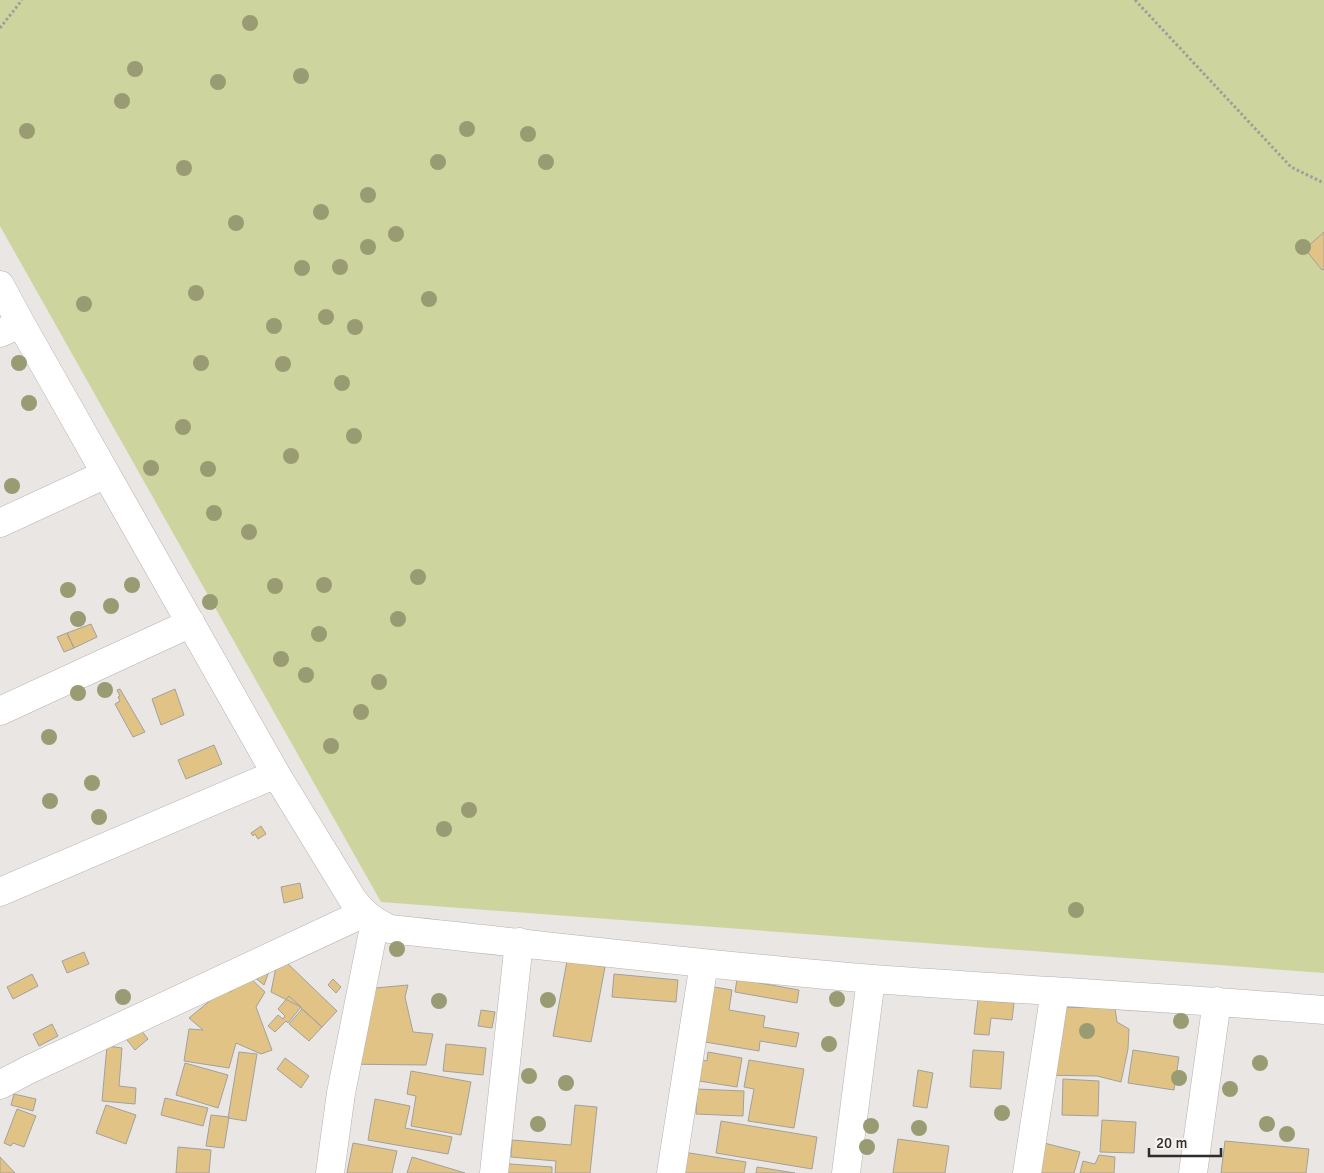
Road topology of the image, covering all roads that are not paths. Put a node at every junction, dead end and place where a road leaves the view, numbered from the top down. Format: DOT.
graph roads {
  1 [pos="0,285"];
  2 [pos="10,329"];
  3 [pos="106,474"];
  4 [pos="0,523"];
  5 [pos="191,622"];
  6 [pos="0,710"];
  7 [pos="276,774"];
  8 [pos="0,892"];
  9 [pos="369,918"];
  10 [pos="519,942"];
  11 [pos="704,963"];
  12 [pos="871,979"];
  13 [pos="1055,991"];
  14 [pos="1217,1001"];
  15 [pos="1324,1010"];
  16 [pos="0,1085"];
  17 [pos="330,1173"];
  18 [pos="494,1173"];
  19 [pos="671,1173"];
  20 [pos="846,1173"];
  21 [pos="1027,1173"];
  22 [pos="1193,1173"];
  1 -- 2 [label="street"];
  2 -- 3 [label="street"];
  3 -- 4 [label="street"];
  3 -- 5 [label="street"];
  5 -- 6 [label="street"];
  5 -- 7 [label="street"];
  7 -- 8 [label="street"];
  7 -- 9 [label="street"];
  9 -- 10 [label="street"];
  9 -- 16 [label="street"];
  9 -- 17 [label="street"];
  10 -- 11 [label="street"];
  10 -- 18 [label="street"];
  11 -- 12 [label="street"];
  11 -- 19 [label="street"];
  12 -- 13 [label="street"];
  12 -- 20 [label="street"];
  13 -- 14 [label="street"];
  13 -- 21 [label="street"];
  14 -- 15 [label="street"];
  14 -- 22 [label="street"];
}
